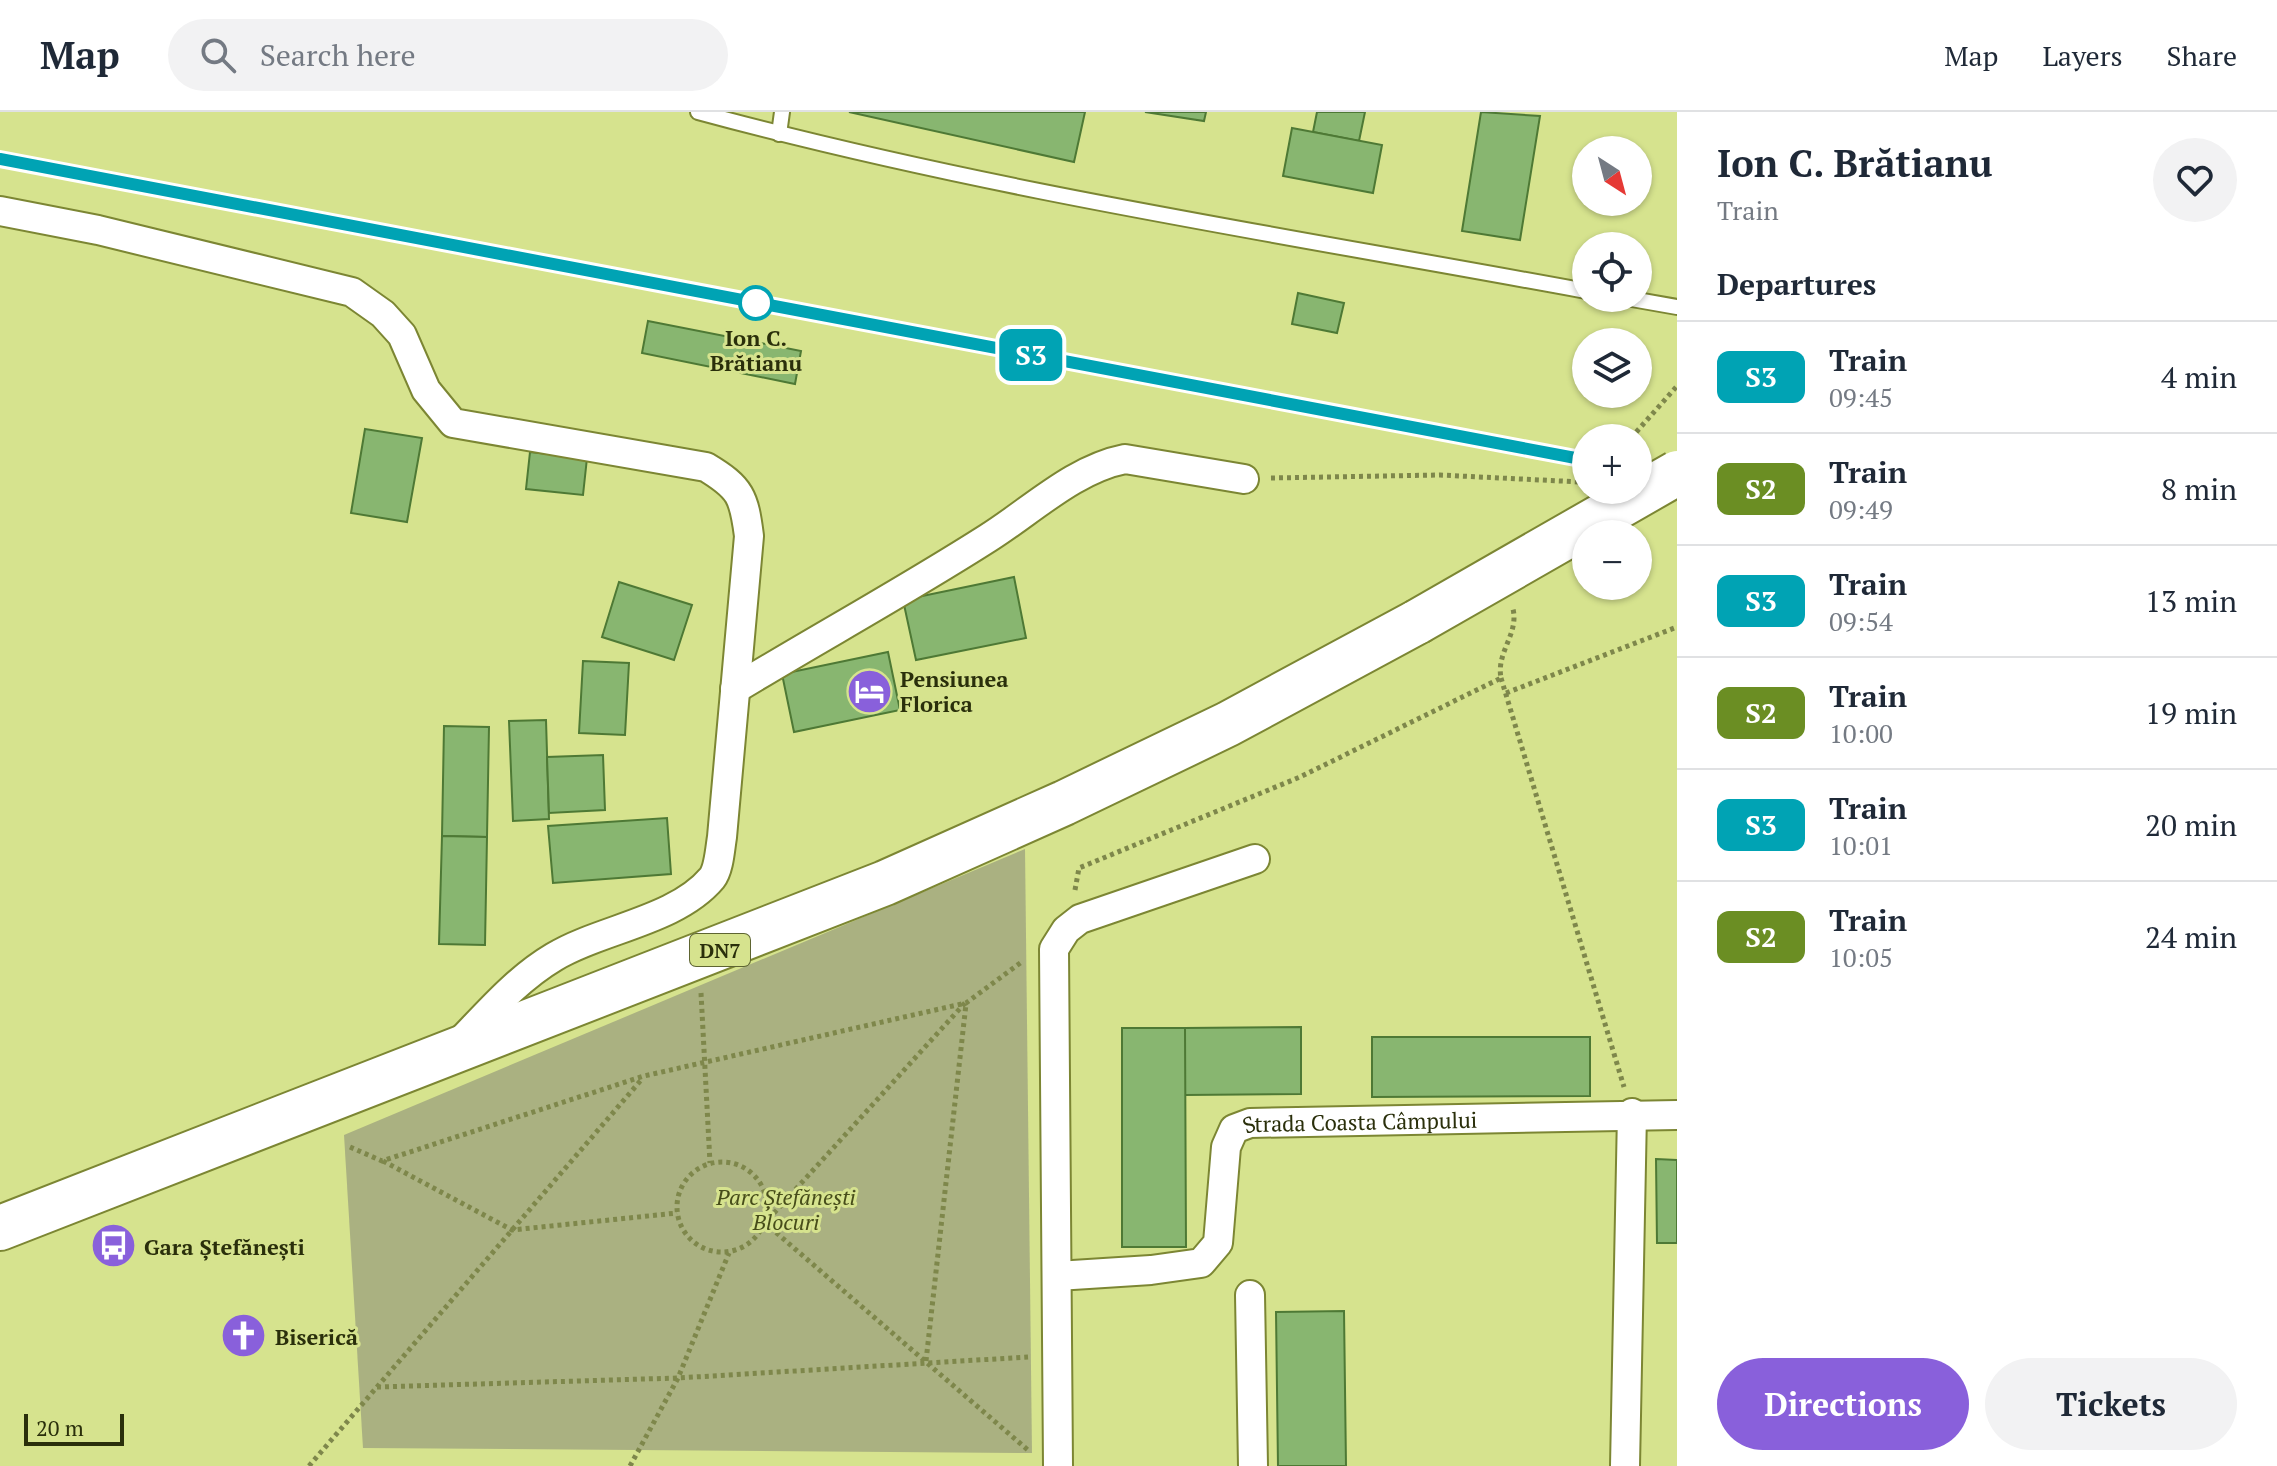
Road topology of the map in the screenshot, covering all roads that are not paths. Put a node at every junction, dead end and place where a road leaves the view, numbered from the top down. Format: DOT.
graph roads {
  1 [pos="698,112"];
  2 [pos="782,112"];
  3 [pos="779,134"];
  4 [pos="0,211"];
  5 [pos="1572,288"];
  6 [pos="1652,303"];
  7 [pos="1677,307"];
  8 [pos="1677,473"];
  9 [pos="1244,479"];
  10 [pos="735,689"];
  11 [pos="1255,859"];
  12 [pos="448,1055"];
  13 [pos="1632,1113"];
  14 [pos="1677,1115"];
  15 [pos="0,1228"];
  16 [pos="1057,1276"];
  17 [pos="1250,1295"];
  18 [pos="1046,1461"];
  19 [pos="1253,1466"];
  20 [pos="1625,1466"];
  1 -- 3 [label="lane"];
  2 -- 3 [label="lane"];
  3 -- 5 [label="lane"];
  4 -- 10 [label="street"];
  6 -- 7 [label="lane"];
  8 -- 12 [label="main road, DN7, bridge"];
  9 -- 10 [label="street"];
  10 -- 12 [label="street"];
  11 -- 16 [label="street"];
  12 -- 15 [label="main road, DN7"];
  13 -- 14 [label="street, Strada Coasta Câmpului"];
  13 -- 16 [label="street, Strada Coasta Câmpului"];
  13 -- 20 [label="street"];
  16 -- 18 [label="street"];
  17 -- 19 [label="street"];
}
